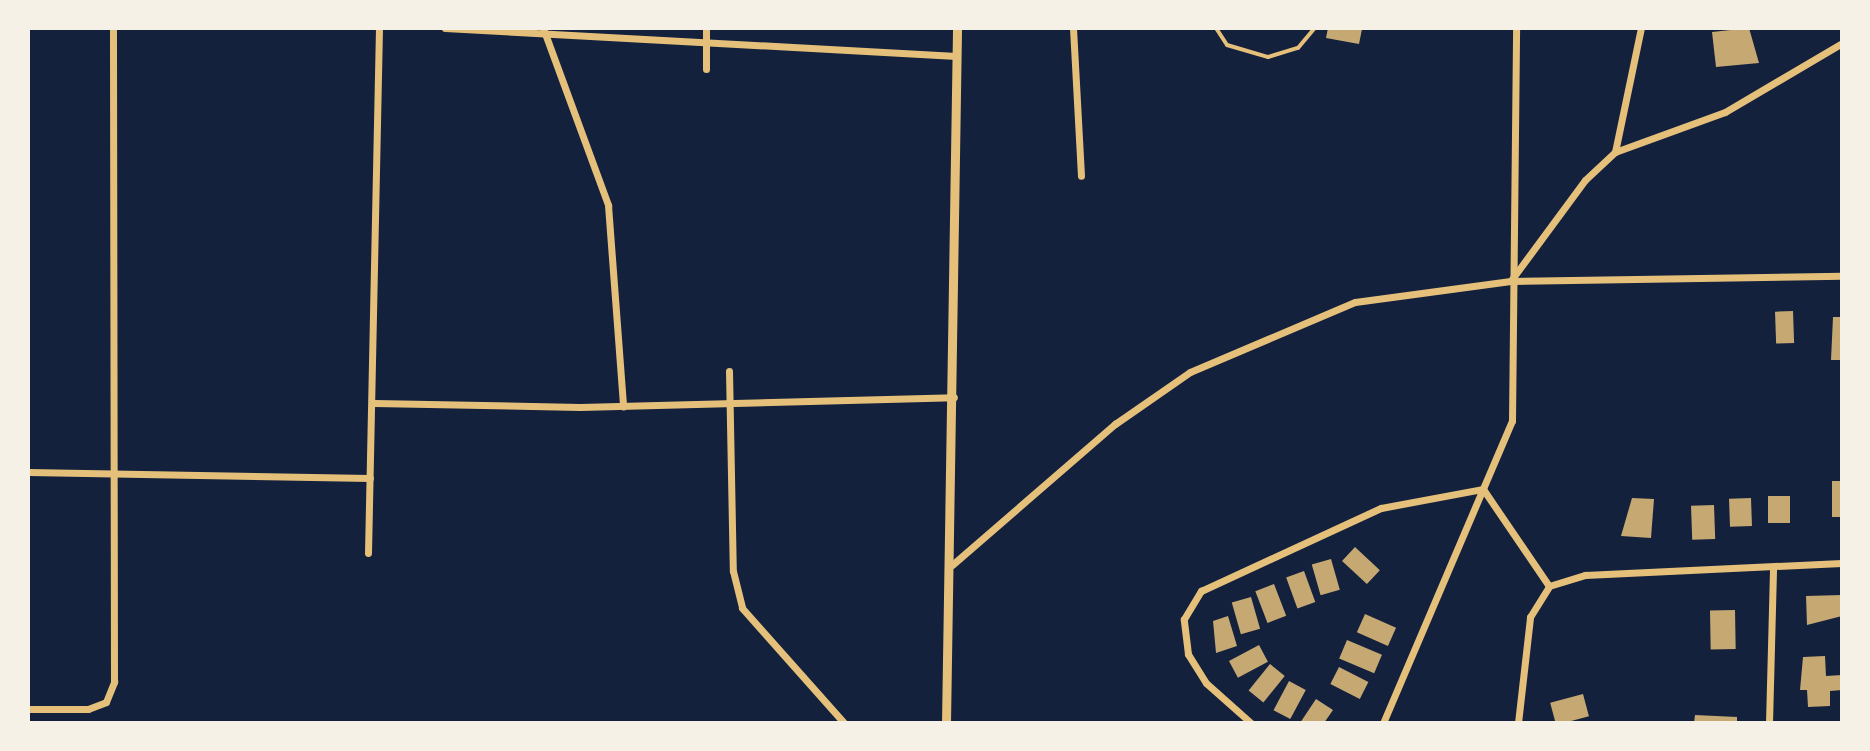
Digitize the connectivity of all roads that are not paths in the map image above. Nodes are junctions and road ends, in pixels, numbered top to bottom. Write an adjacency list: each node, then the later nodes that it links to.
1 (113, 28): 25 (street)
2 (379, 28): 22 (street)
3 (445, 28): 11 (street)
4 (706, 28): 13 (street)
5 (957, 28): 14 (street)
6 (1073, 28): 17 (street)
7 (1216, 28): 8 (lane)
8 (1315, 28)
9 (1516, 28): 19 (street)
10 (1641, 28): 16 (street)
11 (543, 31): 13 (street); 24 (street)
12 (1842, 43): 16 (street)
13 (706, 46): 14 (street); 15 (street)
14 (956, 56): 21 (street)
15 (706, 69)
16 (1615, 152): 19 (street)
17 (1081, 176)
18 (1842, 276): 19 (street)
19 (1511, 281): 28 (street); 31 (street)
20 (729, 371): 23 (street)
21 (954, 397): 23 (street); 31 (street)
22 (374, 403): 24 (street); 27 (street)
23 (728, 405): 24 (street); 35 (street)
24 (623, 406)
25 (111, 469): 26 (street); 27 (street); 34 (street)
26 (28, 472)
27 (370, 478): 29 (street)
28 (1483, 489): 33 (street); 37 (street); 38 (street)
29 (368, 553)
30 (1842, 563): 32 (street)
31 (952, 565): 36 (street)
32 (1773, 569): 33 (street); 40 (street)
33 (1549, 586): 39 (street)
34 (28, 709)
35 (844, 723)
36 (946, 723)
37 (1251, 723)
38 (1383, 723)
39 (1518, 723)
40 (1769, 723)

